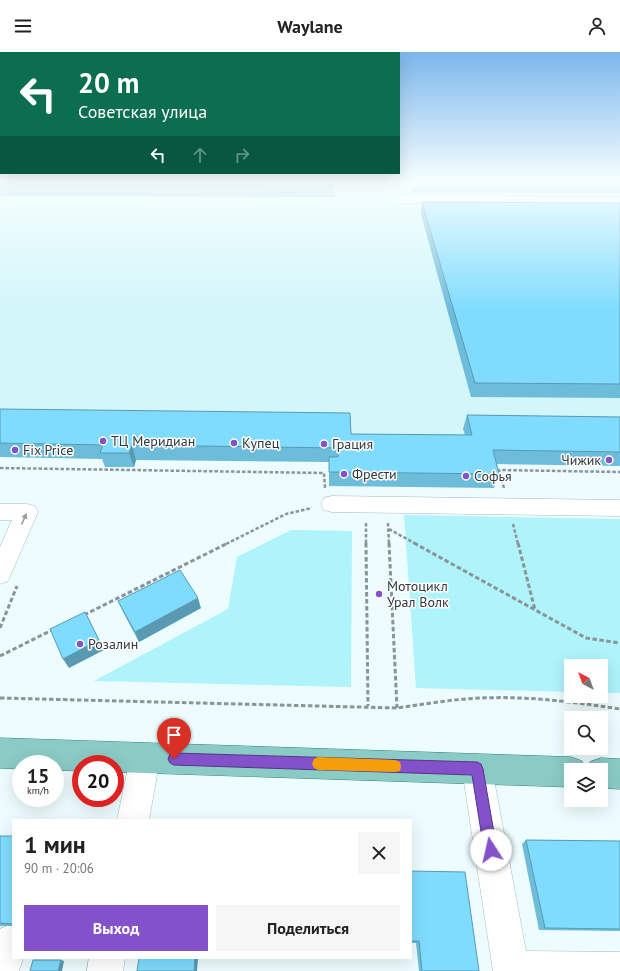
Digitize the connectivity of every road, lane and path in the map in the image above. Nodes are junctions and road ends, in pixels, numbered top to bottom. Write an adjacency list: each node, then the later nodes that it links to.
1 (0, 468): 3 (path)
2 (620, 472): 6 (path)
3 (332, 504): 4 (lane); 12 (path)
4 (365, 504): 5 (lane); 18 (path)
5 (387, 505): 6 (lane); 9 (path)
6 (508, 506): 7 (lane); 11 (path)
7 (620, 508)
8 (0, 512): 10 (lane, one-way to 8)
9 (389, 529): 11 (path); 19 (path)
10 (10, 577): 13 (path)
11 (535, 610): 15 (path)
12 (79, 617)
13 (0, 628)
14 (57, 628): 16 (path)
15 (620, 643)
16 (0, 656)
17 (0, 698): 18 (path)
18 (368, 706): 19 (path)
19 (397, 708): 20 (path)
20 (620, 709)
21 (0, 753): 22 (main road)
22 (144, 758): 23 (main road); 27 (lane)
23 (477, 769): 24 (main road); 30 (lane)
24 (564, 772)
25 (608, 773): 26 (main road)
26 (620, 774)
27 (133, 819)
28 (12, 943): 32 (lane)
29 (107, 959): 33 (lane)
30 (511, 970): 31 (lane)
31 (620, 970)
32 (1, 971)
33 (105, 971)

